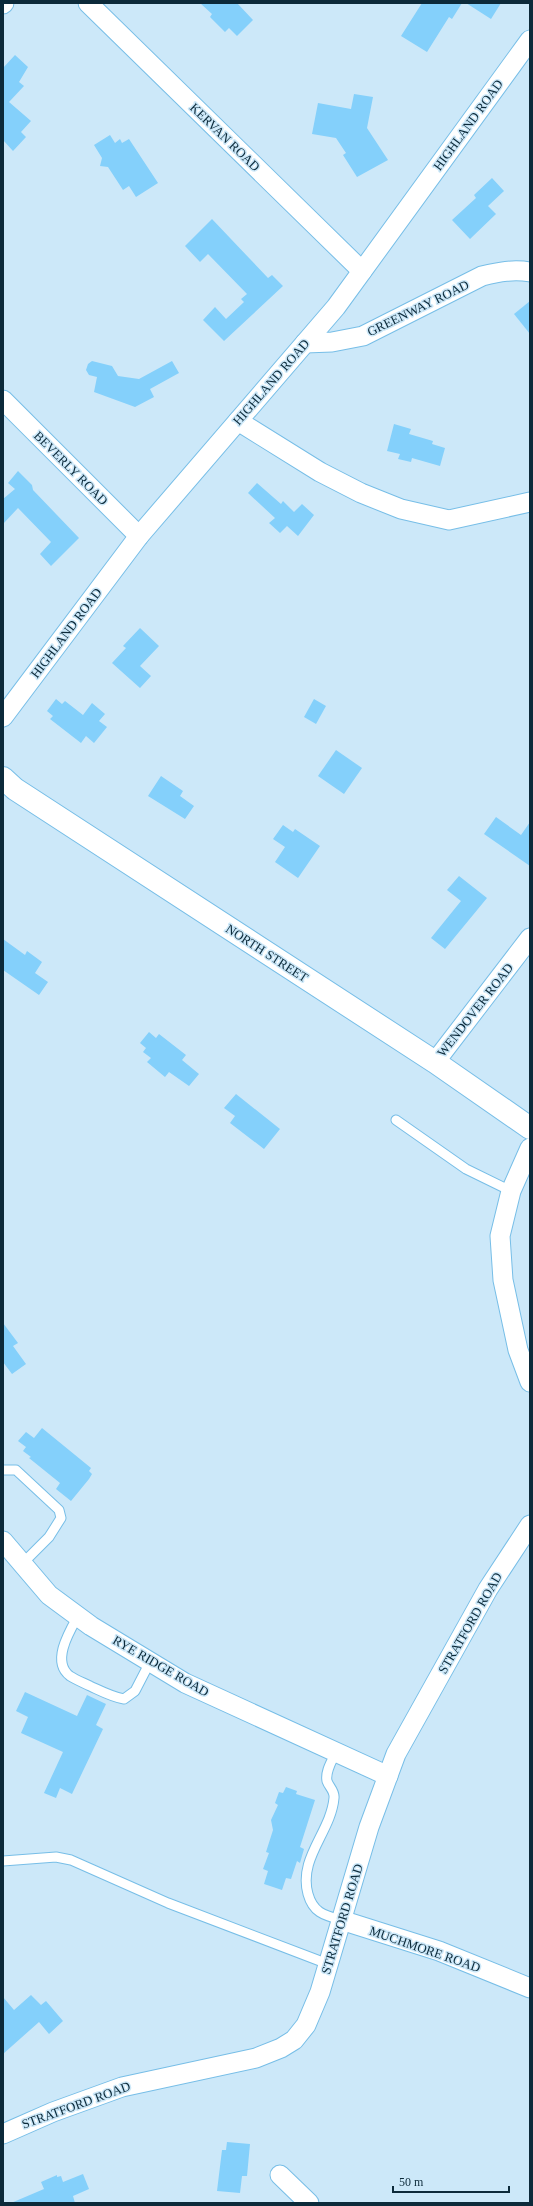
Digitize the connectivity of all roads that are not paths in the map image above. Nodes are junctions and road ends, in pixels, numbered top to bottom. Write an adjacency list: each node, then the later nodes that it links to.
1 (88, 3): 3 (street, KERVAN ROAD)
2 (530, 40): 3 (street, HIGHLAND ROAD)
3 (362, 271): 5 (street, HIGHLAND ROAD)
4 (530, 272): 5 (street, GREENWAY ROAD)
5 (305, 343): 7 (street, HIGHLAND ROAD)
6 (3, 400): 9 (street, BEVERLY ROAD)
7 (238, 421): 8 (street); 9 (street, HIGHLAND ROAD)
8 (530, 502)
9 (138, 536): 10 (street, HIGHLAND ROAD)
10 (3, 717)
11 (3, 778): 13 (main road, NORTH STREET)
12 (530, 938): 13 (street, WENDOVER ROAD)
13 (435, 1062): 15 (main road, NORTH STREET)
14 (396, 1120): 17 (lane)
15 (530, 1128)
16 (530, 1148): 17 (street)
17 (511, 1191): 18 (street)
18 (530, 1382)
19 (3, 1470): 22 (lane)
20 (530, 1525): 26 (street, STRATFORD ROAD)
21 (3, 1541): 22 (street, RYE RIDGE ROAD)
22 (22, 1564): 23 (street, RYE RIDGE ROAD)
23 (78, 1616): 24 (street, RYE RIDGE ROAD); 24 (lane)
24 (150, 1662): 25 (street, RYE RIDGE ROAD)
25 (336, 1752): 26 (street, RYE RIDGE ROAD); 28 (lane)
26 (388, 1776): 28 (street, STRATFORD ROAD)
27 (3, 1861): 29 (lane)
28 (341, 1920): 29 (street, STRATFORD ROAD); 30 (street, MUCHMORE ROAD)
29 (328, 1964): 31 (street, STRATFORD ROAD)
30 (530, 1988)
31 (3, 2134)
32 (280, 2175): 33 (street)
33 (309, 2203)

